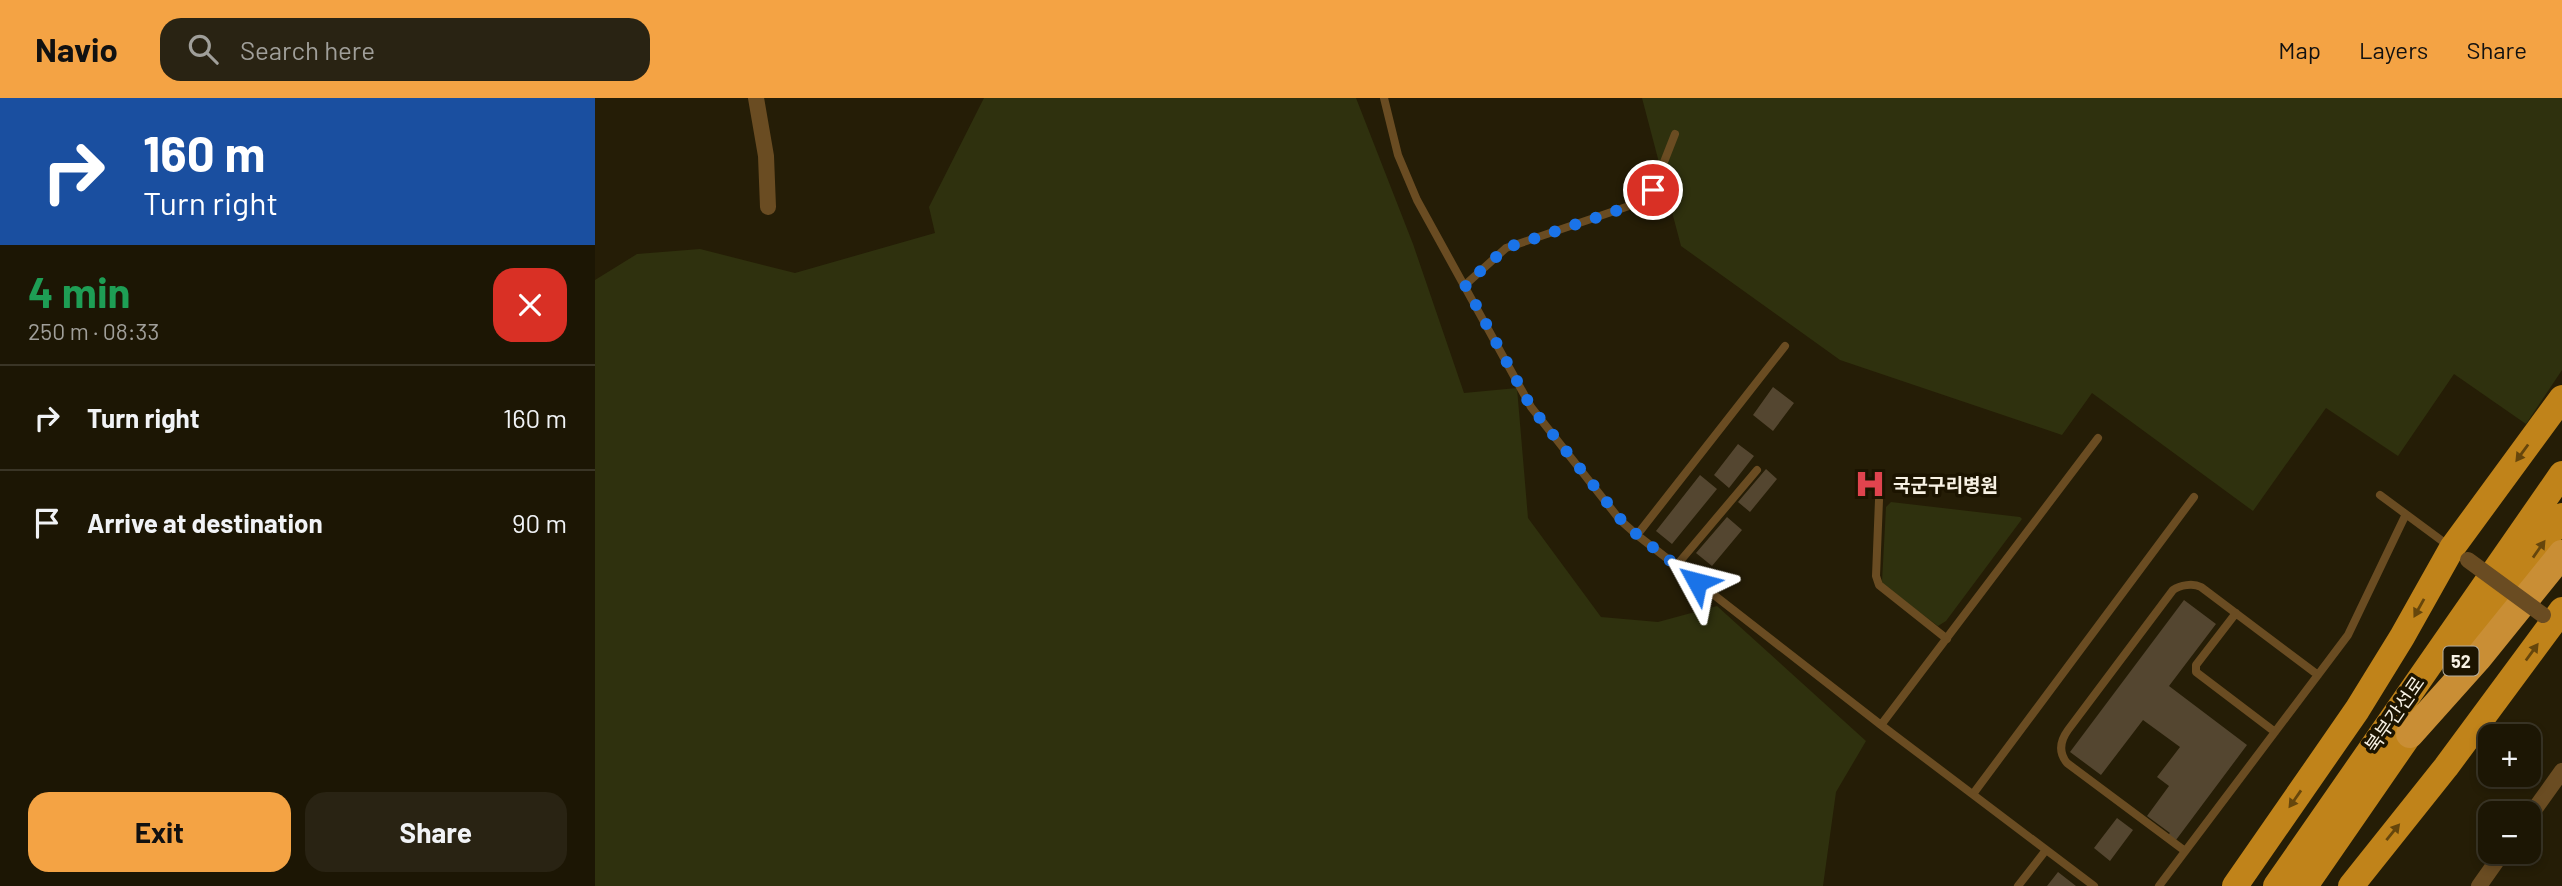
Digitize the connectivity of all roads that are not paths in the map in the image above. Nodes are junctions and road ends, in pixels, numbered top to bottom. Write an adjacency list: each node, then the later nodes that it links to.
1 (756, 98): 4 (street)
2 (1384, 98): 5 (lane)
3 (1675, 134): 5 (lane)
4 (768, 207)
5 (1465, 285): 16 (lane)
6 (1785, 346): 16 (lane)
7 (2562, 398): 17 (highway, one-way to 17)
8 (2098, 438): 22 (lane)
9 (1757, 470): 19 (lane)
10 (2562, 474): 37 (highway, 북부간선로 / 52)
11 (2380, 495): 14 (lane)
12 (2195, 497): 28 (lane)
13 (1879, 500): 22 (lane)
14 (2406, 514): 17 (lane); 23 (lane)
15 (2562, 516): 26 (highway, 북부간선로 / 52, one-way to 15)
16 (1637, 535): 19 (lane)
17 (2460, 554): 21 (street, bridge); 36 (highway, one-way to 36)
18 (2562, 554): 26 (highway)
19 (1676, 566): 24 (lane)
20 (2236, 613): 23 (lane); 25 (lane); 31 (lane)
21 (2555, 619): 39 (highway, one-way to 21)
22 (1947, 639): 24 (lane)
23 (2318, 675): 25 (lane)
24 (1881, 725): 28 (lane)
25 (2275, 732): 31 (lane)
26 (2410, 734): 38 (highway, 북부간선로 / 52)
27 (2562, 771): 29 (street)
28 (1973, 794): 30 (lane)
29 (2540, 801)
30 (2046, 850): 33 (lane); 34 (lane)
31 (2185, 851): 35 (lane)
32 (2495, 864): 40 (street)
33 (2018, 886)
34 (2094, 886)
35 (2159, 886)
36 (2235, 886)
37 (2276, 886)
38 (2305, 886)
39 (2351, 886)
40 (2479, 886)

